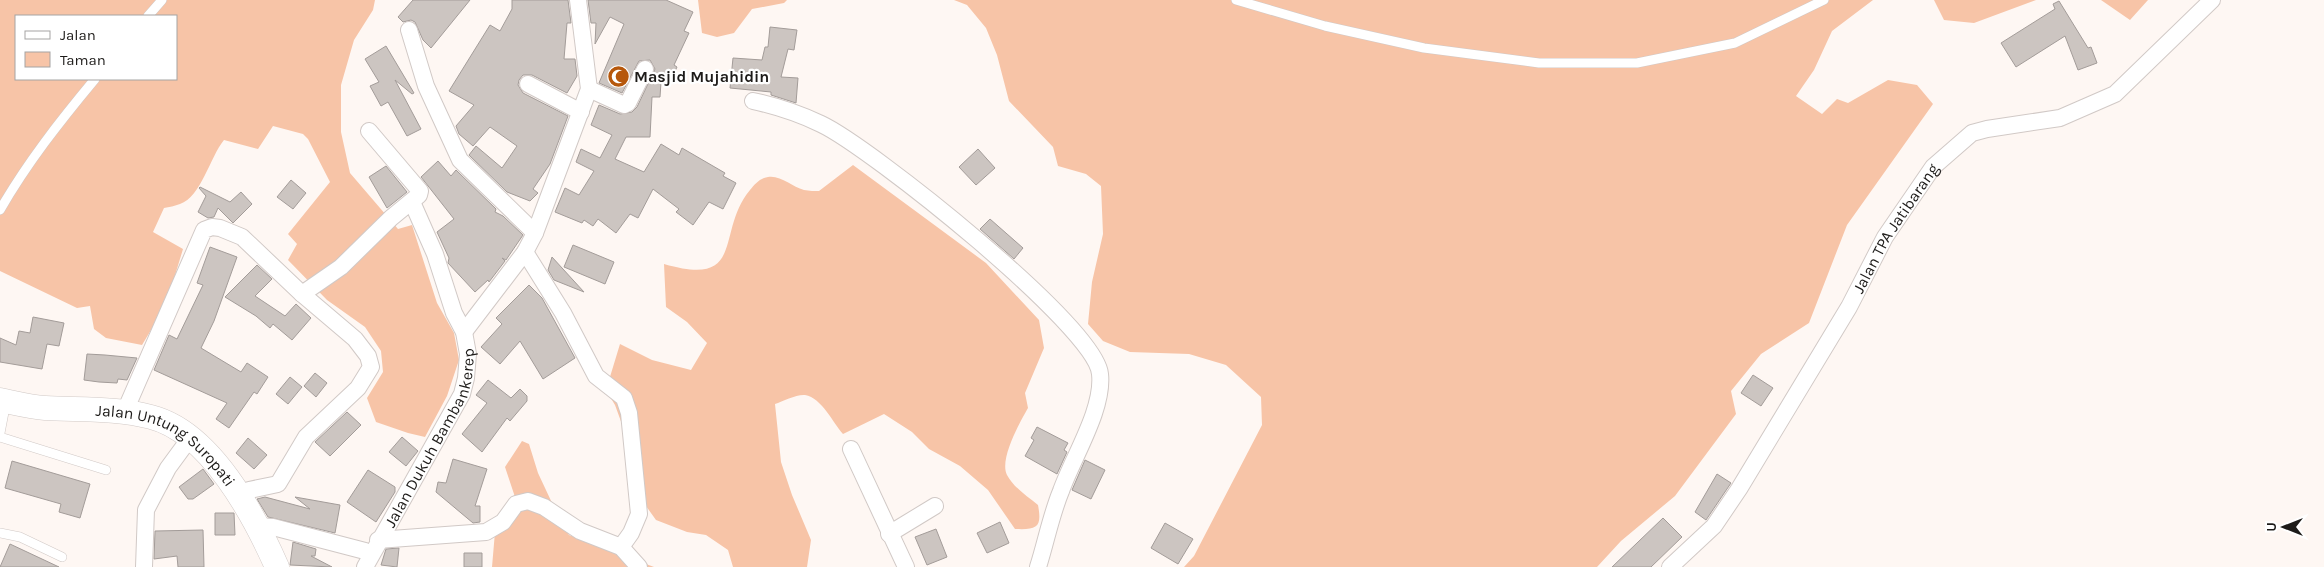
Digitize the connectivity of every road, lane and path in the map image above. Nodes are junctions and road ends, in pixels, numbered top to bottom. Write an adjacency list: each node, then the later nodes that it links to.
1 (162, 0): 6 (lane)
2 (578, 0): 11 (street, Jalan Dukuh Bambankerep)
3 (1236, 0): 4 (lane)
4 (1824, 0)
5 (2212, 0): 42 (street, Jalan TPA Jatibarang)
6 (149, 15)
7 (409, 30): 17 (street)
8 (645, 69): 11 (street)
9 (94, 80): 16 (lane)
10 (528, 84): 13 (street)
11 (589, 89): 13 (street, Jalan Dukuh Bambankerep)
12 (753, 101): 41 (street)
13 (581, 112): 17 (street, Jalan Dukuh Bambankerep)
14 (369, 131): 15 (street)
15 (412, 202): 19 (street); 20 (street, Jalan Dukuh Bambankerep)
16 (0, 210)
17 (536, 233): 18 (street, Jalan Dukuh Bambankerep)
18 (525, 252): 20 (street, Jalan Dukuh Bambankerep); 34 (street)
19 (302, 294): 22 (street); 28 (street)
20 (464, 332): 33 (street, Jalan Dukuh Bambankerep)
21 (3, 401): 22 (main road, Jalan Untung Suropati); 23 (lane)
22 (125, 412): 25 (main road, Jalan Untung Suropati)
23 (0, 433)
24 (0, 437): 27 (lane)
25 (190, 438): 28 (main road, Jalan Untung Suropati); 37 (street)
26 (851, 449): 32 (street)
27 (106, 470)
28 (238, 495): 30 (main road, Jalan Untung Suropati)
29 (935, 506): 32 (street)
30 (257, 526): 36 (street, Jalan Dukuh Bambankerep); 38 (main road, Jalan Untung Suropati)
31 (0, 533): 35 (lane)
32 (889, 534): 40 (street)
33 (378, 540): 34 (street, Jalan Dukuh Bambankerep); 36 (street, Jalan Dukuh Bambankerep)
34 (621, 547): 39 (street, Jalan Dukuh Bambankerep)
35 (62, 557)
36 (368, 561)
37 (144, 567)
38 (277, 567)
39 (639, 567)
40 (906, 567)
41 (1038, 567)
42 (1670, 567)

